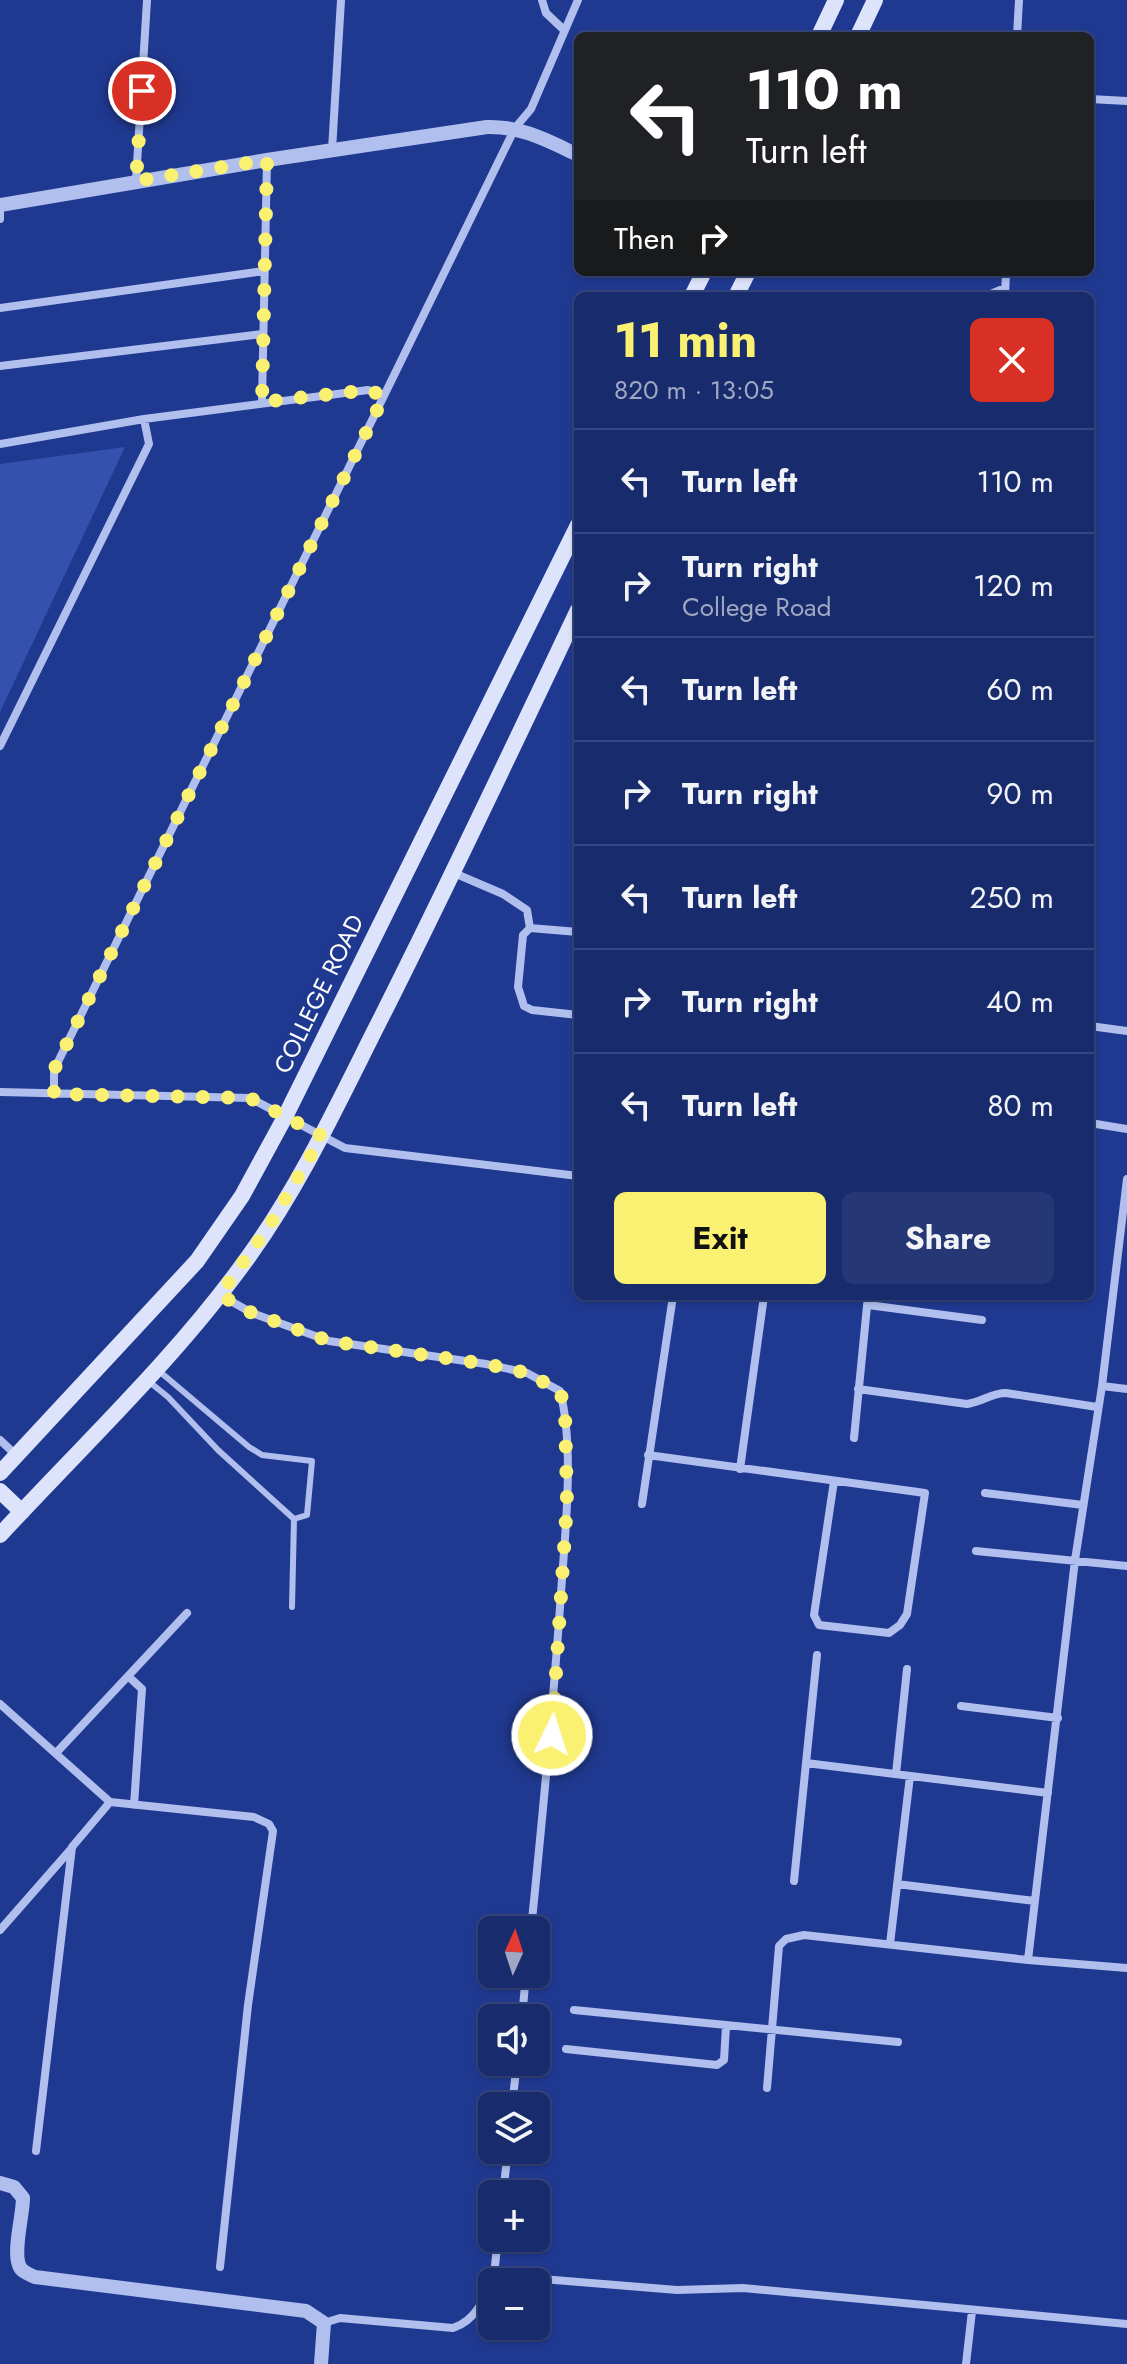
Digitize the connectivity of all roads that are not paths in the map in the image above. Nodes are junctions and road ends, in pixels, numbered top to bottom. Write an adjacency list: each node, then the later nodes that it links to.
1 (147, 0): 18 (street)
2 (341, 0): 15 (street)
3 (542, 0): 8 (street)
4 (578, 0): 8 (street)
5 (836, 0): 9 (main road)
6 (875, 0): 10 (main road)
7 (1019, 0): 11 (street)
8 (564, 30): 14 (street)
9 (821, 32)
10 (860, 32)
11 (1017, 32)
12 (1094, 99): 13 (street)
13 (1127, 101)
14 (515, 128): 15 (street); 16 (street); 25 (street)
15 (332, 150): 17 (street)
16 (574, 153)
17 (267, 160): 18 (street); 21 (street)
18 (136, 181): 19 (street)
19 (0, 205): 20 (street)
20 (0, 219)
21 (264, 271): 22 (street); 23 (street)
22 (0, 308)
23 (262, 334): 24 (street); 26 (street)
24 (0, 366)
25 (384, 396): 26 (street); 39 (street)
26 (262, 402): 27 (street)
27 (144, 419): 28 (street); 31 (street)
28 (0, 444)
29 (574, 533): 40 (main road, COLLEGE ROAD)
30 (574, 618): 32 (main road)
31 (0, 746)
32 (454, 873): 33 (street); 43 (main road)
33 (530, 928): 34 (street); 35 (street)
34 (574, 932)
35 (574, 1015)
36 (1094, 1027): 37 (street)
37 (1127, 1031)
38 (0, 1092): 39 (street)
39 (54, 1094): 40 (street)
40 (285, 1117): 43 (street); 58 (main road, COLLEGE ROAD)
41 (1094, 1124): 42 (street)
42 (1127, 1129)
43 (322, 1136): 44 (street); 46 (main road)
44 (574, 1176)
45 (1127, 1179): 52 (street)
46 (220, 1295): 51 (main road); 92 (street)
47 (672, 1300): 59 (street)
48 (763, 1300): 60 (street)
49 (868, 1300): 50 (street); 53 (street)
50 (982, 1320)
51 (151, 1375): 67 (main road); 68 (lane); 68 (lane)
52 (1102, 1386): 54 (street); 55 (street)
53 (858, 1389): 55 (street); 56 (street)
54 (1127, 1389)
55 (1097, 1407): 66 (street)
56 (854, 1438)
57 (0, 1440): 58 (street)
58 (16, 1455): 61 (main road, COLLEGE ROAD)
59 (648, 1455): 60 (street); 65 (street)
60 (740, 1469): 62 (street)
61 (0, 1473)
62 (834, 1481): 62 (street)
63 (0, 1491): 67 (main road)
64 (985, 1493): 66 (street)
65 (642, 1504)
66 (1083, 1505): 71 (street)
67 (22, 1512): 69 (main road)
68 (294, 1519): 73 (lane)
69 (0, 1535)
70 (976, 1551): 71 (street)
71 (1075, 1560): 72 (street); 80 (street)
72 (1127, 1566)
73 (292, 1607)
74 (187, 1613): 77 (street)
75 (817, 1655): 82 (street)
76 (907, 1669): 83 (street)
77 (129, 1677): 81 (street); 87 (street)
78 (0, 1704): 81 (street)
79 (961, 1706): 80 (street)
80 (1058, 1718): 85 (street)
81 (57, 1752): 86 (street)
82 (806, 1763): 83 (street); 89 (street)
83 (896, 1774): 84 (street)
84 (910, 1776): 85 (street); 90 (street)
85 (1048, 1793): 91 (street)
86 (110, 1802): 87 (street); 88 (street)
87 (134, 1805): 105 (street)
88 (72, 1847): 93 (street); 103 (street)
89 (794, 1881)
90 (897, 1884): 91 (street); 94 (street)
91 (1035, 1901): 95 (street)
92 (533, 1916)
93 (0, 1930)
94 (890, 1944): 95 (street); 99 (street)
95 (1028, 1960): 96 (street)
96 (1127, 1968)
97 (574, 2010): 98 (street)
98 (726, 2026): 99 (street); 101 (street)
99 (772, 2030): 100 (street); 102 (street)
100 (898, 2042)
101 (566, 2049)
102 (767, 2088)
103 (36, 2151)
104 (0, 2183): 109 (street)
105 (220, 2267)
106 (550, 2280): 108 (street)
107 (478, 2310): 109 (street)
108 (972, 2311): 110 (street); 112 (street)
109 (324, 2323): 111 (street)
110 (1127, 2324)
111 (321, 2364)
112 (966, 2364)

